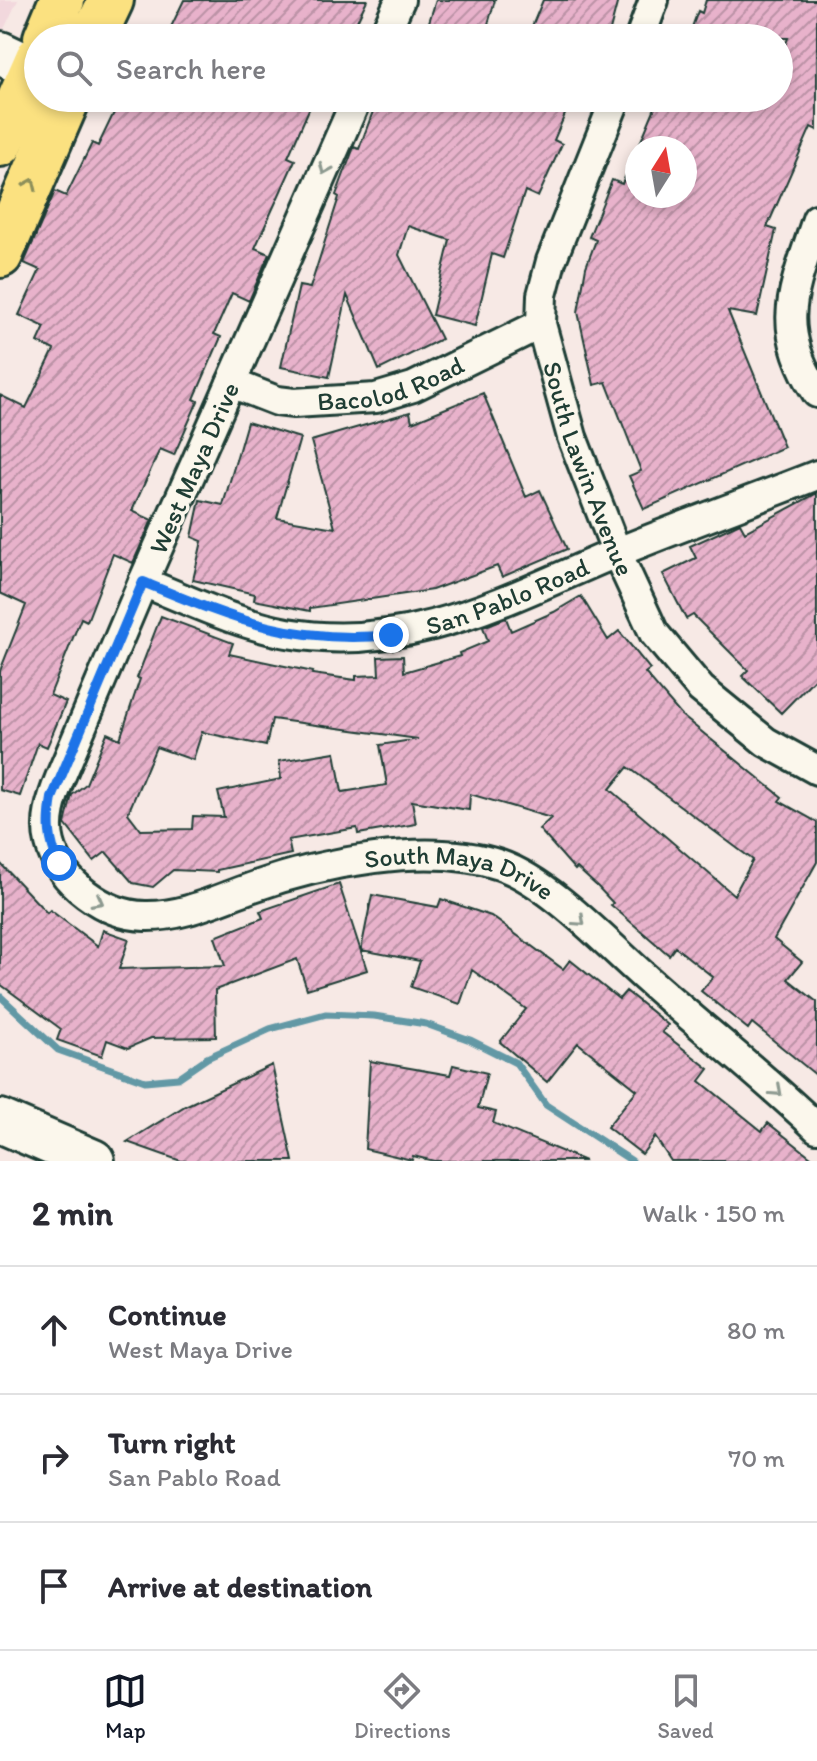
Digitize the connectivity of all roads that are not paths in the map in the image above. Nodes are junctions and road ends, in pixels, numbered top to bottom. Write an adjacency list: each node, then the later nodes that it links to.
1 (62, 0): 5 (main road)
2 (111, 0): 6 (main road)
3 (400, 0): 7 (street)
4 (654, 0): 8 (street)
5 (49, 24)
6 (100, 24)
7 (389, 24)
8 (645, 24)
9 (24, 77): 13 (main road)
10 (62, 112): 15 (main road, one-way to 10)
11 (351, 112): 17 (street, West Maya Drive, one-way to 17)
12 (610, 112): 16 (street, South Lawin Avenue)
13 (0, 144)
14 (817, 219): 18 (street)
15 (0, 255)
16 (541, 324): 17 (street, Bacolod Road); 20 (street, South Lawin Avenue)
17 (231, 383): 21 (street, West Maya Drive)
18 (817, 393)
19 (817, 475): 20 (street, San Pablo Road)
20 (617, 553): 21 (street, San Pablo Road); 22 (street, South Lawin Avenue)
21 (143, 582): 23 (street, West Maya Drive)
22 (817, 770)
23 (50, 843): 25 (street, South Maya Drive, one-way to 25)
24 (0, 1121): 26 (street)
25 (817, 1128)
26 (93, 1161)

